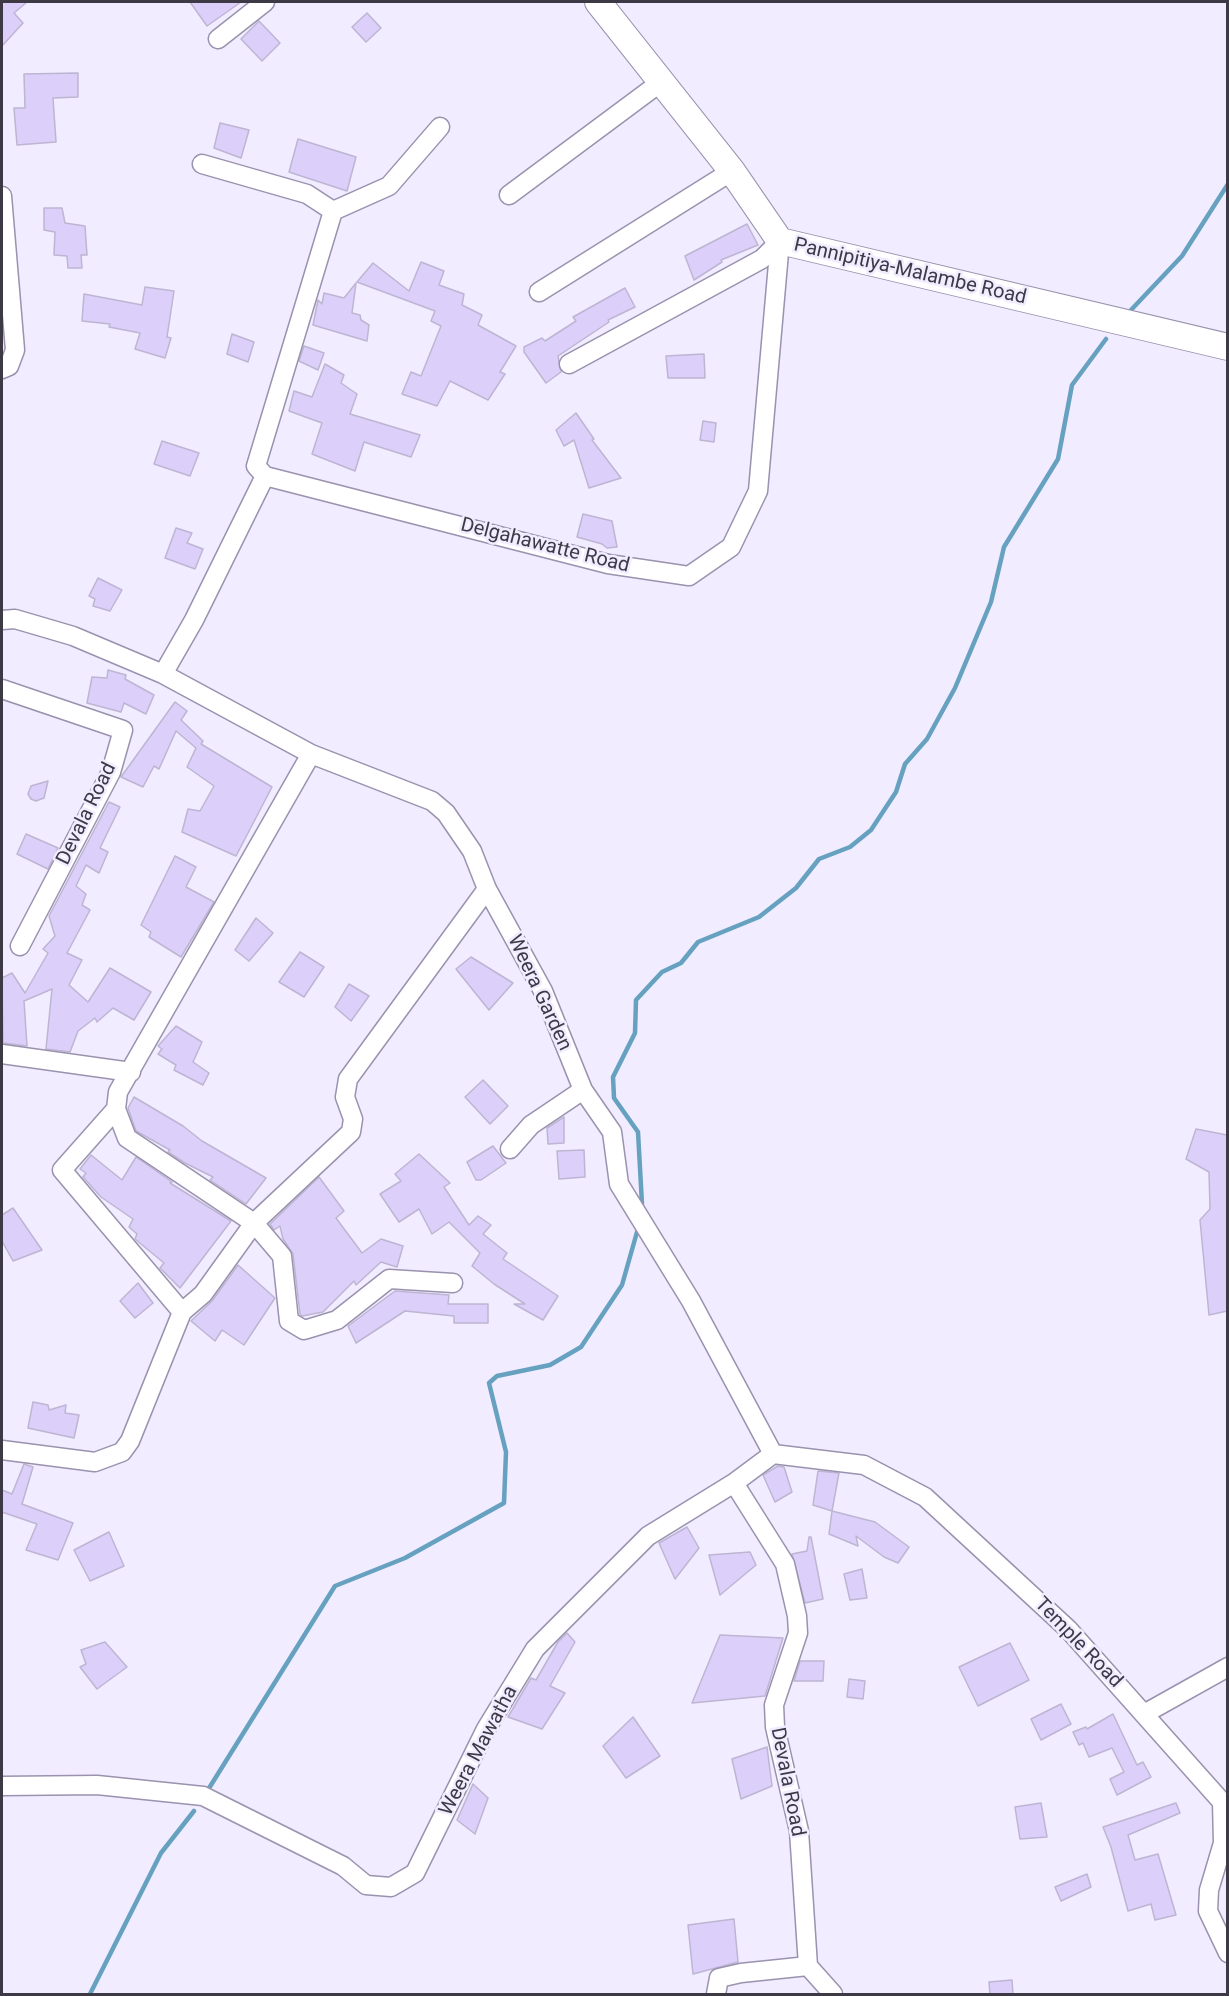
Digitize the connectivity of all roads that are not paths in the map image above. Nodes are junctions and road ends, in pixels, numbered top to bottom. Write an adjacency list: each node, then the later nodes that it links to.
1 (265, 2): 3 (street)
2 (598, 2): 4 (street, Pannipitiya-Malambe Road)
3 (218, 39)
4 (661, 82): 7 (street, Pannipitiya-Malambe Road); 8 (street)
5 (440, 127): 10 (street)
6 (202, 164): 10 (street)
7 (732, 171): 11 (street, Pannipitiya-Malambe Road); 12 (street)
8 (509, 195)
9 (2, 196): 15 (street)
10 (333, 210): 16 (street)
11 (780, 241): 13 (street, Pannipitiya-Malambe Road); 14 (street); 16 (street, Delgahawatte Road)
12 (539, 292)
13 (1227, 347)
14 (569, 364)
15 (2, 369)
16 (265, 476): 18 (street)
17 (2, 620): 18 (street, Weera Garden)
18 (163, 674): 20 (street, Weera Garden)
19 (2, 689): 22 (street, Devala Road)
20 (311, 754): 21 (street, Weera Garden); 24 (street)
21 (487, 889): 25 (street, Weera Garden); 28 (street)
22 (20, 946)
23 (2, 1054): 24 (street)
24 (131, 1072): 26 (street)
25 (583, 1090): 27 (street); 32 (street, Weera Garden)
26 (116, 1109): 28 (street); 30 (street)
27 (510, 1149)
28 (254, 1223): 29 (street); 30 (street)
29 (453, 1283)
30 (182, 1312): 31 (street)
31 (2, 1450)
32 (773, 1454): 33 (street); 35 (street, Temple Road)
33 (734, 1483): 36 (street, Weera Mawatha); 38 (street, Devala Road)
34 (1227, 1666): 35 (street)
35 (1144, 1714): 37 (street, Temple Road)
36 (2, 1786)
37 (1227, 1953)
38 (808, 1966): 39 (street); 40 (street)
39 (716, 1995)
40 (833, 1995)

